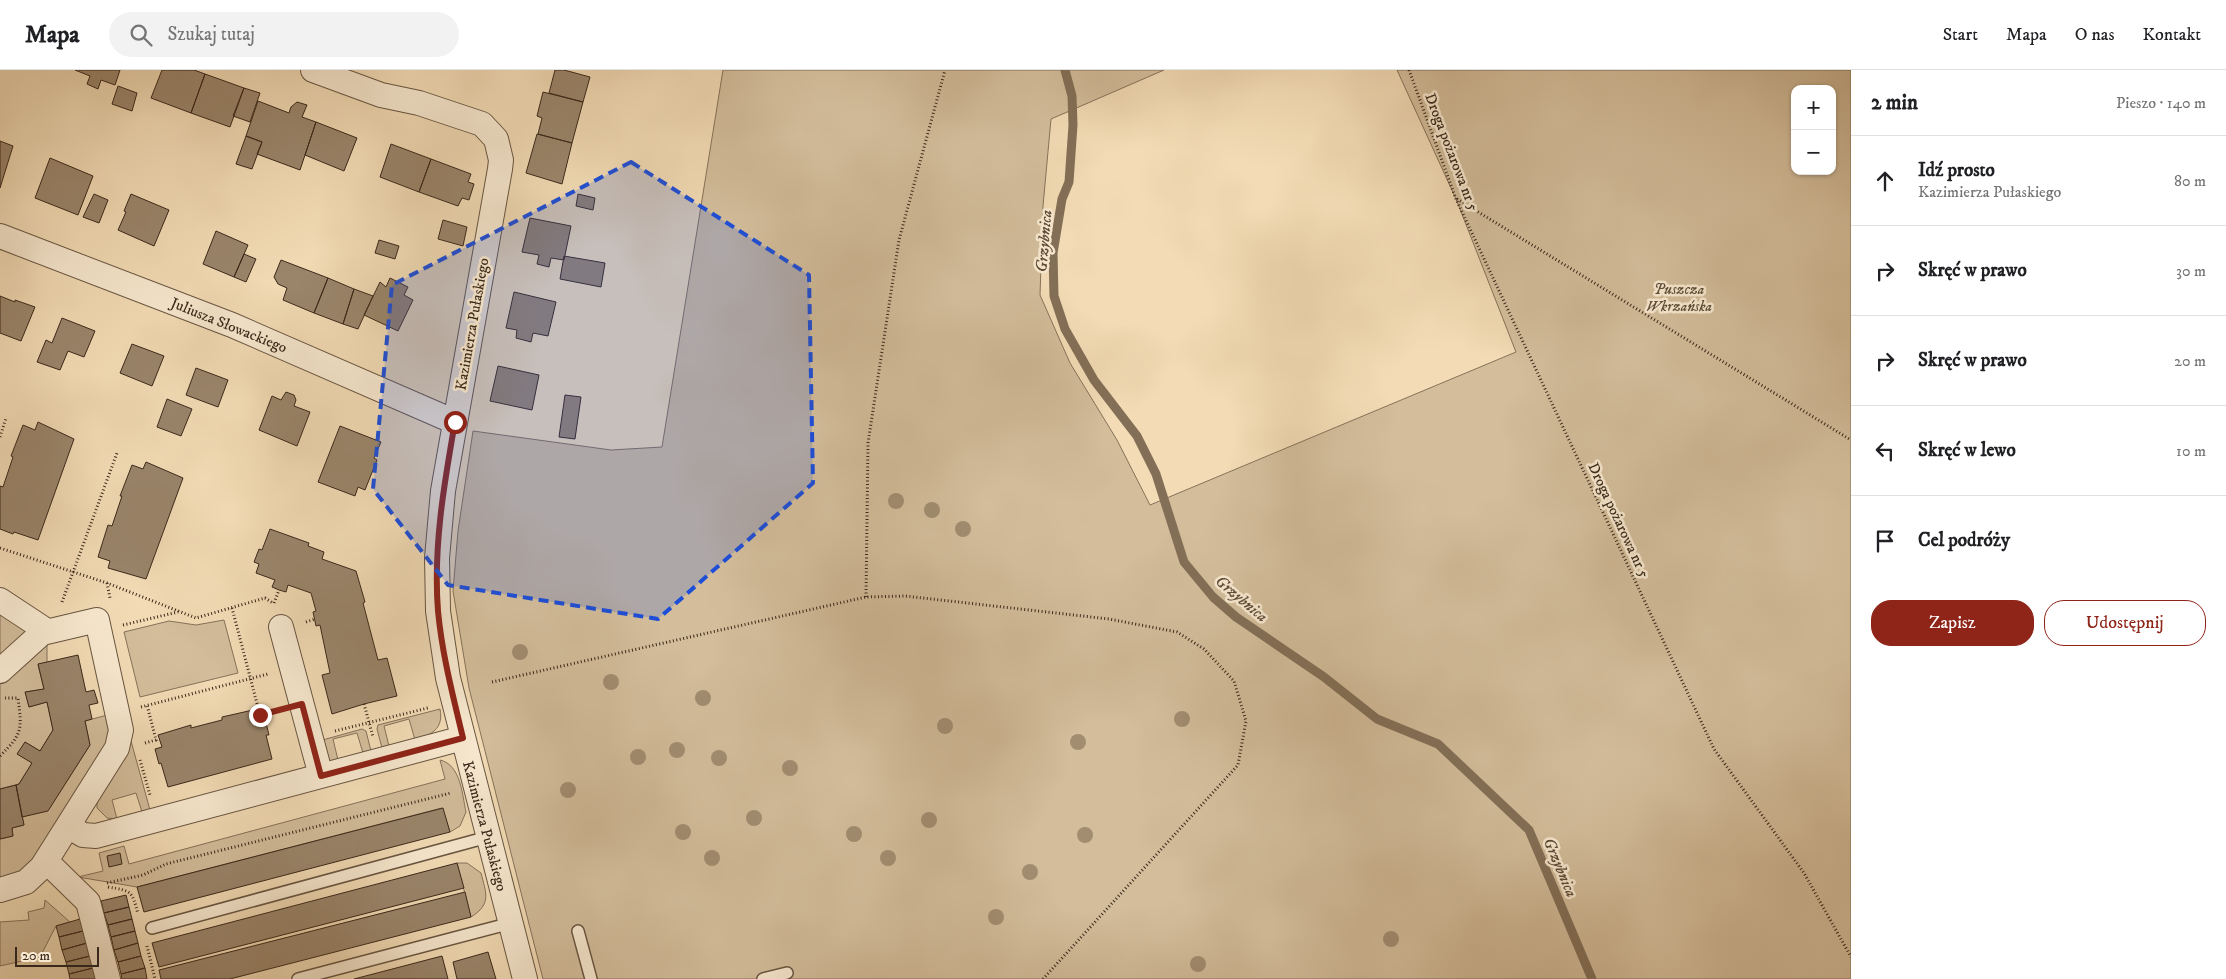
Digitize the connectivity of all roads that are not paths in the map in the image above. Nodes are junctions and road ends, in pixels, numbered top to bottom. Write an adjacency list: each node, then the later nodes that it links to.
1 (313, 70): 3 (street, Kazimierza Pułaskiego)
2 (0, 236): 3 (street, Juliusza Słowackiego)
3 (455, 422): 8 (street, Kazimierza Pułaskiego)
4 (0, 600): 6 (street)
5 (281, 627): 9 (street)
6 (47, 631): 7 (street); 10 (street)
7 (0, 671)
8 (463, 738): 9 (street); 11 (street, Kazimierza Pułaskiego)
9 (321, 776): 10 (street)
10 (68, 826): 12 (street)
11 (488, 837): 14 (street, Kazimierza Pułaskiego); 15 (lane)
12 (46, 861): 13 (street); 18 (street)
13 (0, 890)
14 (511, 923): 19 (lane); 20 (street, Kazimierza Pułaskiego)
15 (152, 928)
16 (578, 931): 21 (lane)
17 (787, 973): 22 (lane)
18 (108, 979)
19 (298, 979)
20 (525, 979)
21 (591, 979)
22 (763, 979)

